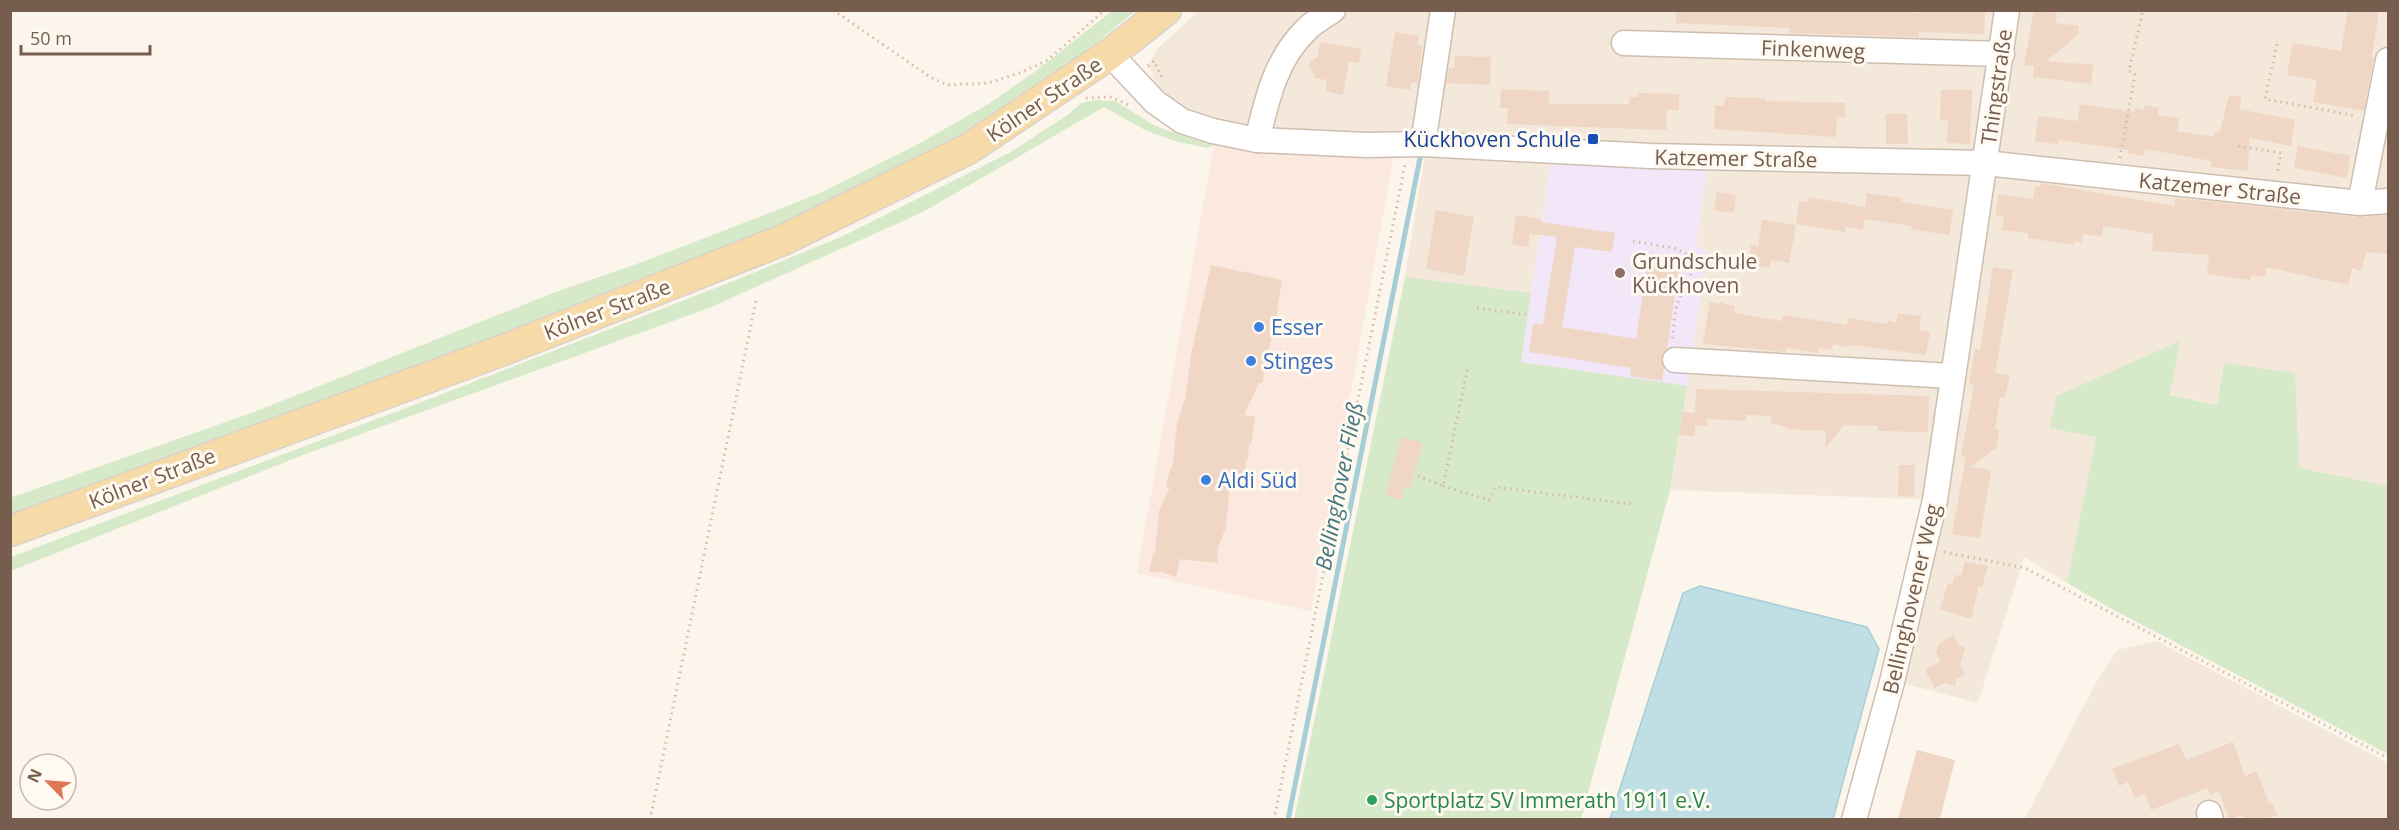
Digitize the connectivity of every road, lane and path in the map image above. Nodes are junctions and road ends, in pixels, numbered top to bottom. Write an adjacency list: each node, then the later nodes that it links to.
1 (833, 10): 2 (path)
2 (1106, 10)
3 (1166, 10): 10 (main road, Kölner Straße)
4 (1333, 10): 14 (street)
5 (1443, 10): 15 (street)
6 (2007, 10): 11 (street, Thingstraße)
7 (2144, 10): 18 (path)
8 (1624, 43): 11 (street, Finkenweg)
9 (2277, 45): 13 (path)
10 (1110, 54): 14 (street, Katzemer Straße); 32 (main road, Kölner Straße)
11 (2002, 54): 17 (street, Thingstraße)
12 (2388, 60): 13 (street)
13 (2377, 120): 21 (street)
14 (1257, 140): 15 (street, Katzemer Straße)
15 (1416, 145): 17 (street, Katzemer Straße); 36 (path)
16 (2238, 146): 19 (path)
17 (1985, 163): 18 (street, Katzemer Straße); 28 (street, Bellinghovener Weg)
18 (2116, 177): 19 (street, Katzemer Straße)
19 (2274, 193): 21 (street, Katzemer Straße)
20 (2388, 201): 21 (street, Katzemer Straße)
21 (2360, 203)
22 (1633, 241): 26 (path)
23 (756, 300): 35 (path)
24 (1477, 308): 25 (path)
25 (1528, 315)
26 (1675, 360): 28 (street)
27 (1468, 366): 30 (path)
28 (1952, 376): 33 (street, Bellinghovener Weg)
29 (1418, 476): 30 (path)
30 (1443, 486): 31 (path)
31 (1631, 504)
32 (10, 531)
33 (1924, 548): 34 (path); 37 (street, Bellinghovener Weg)
34 (2388, 758)
35 (650, 819)
36 (1274, 819)
37 (1854, 819)

